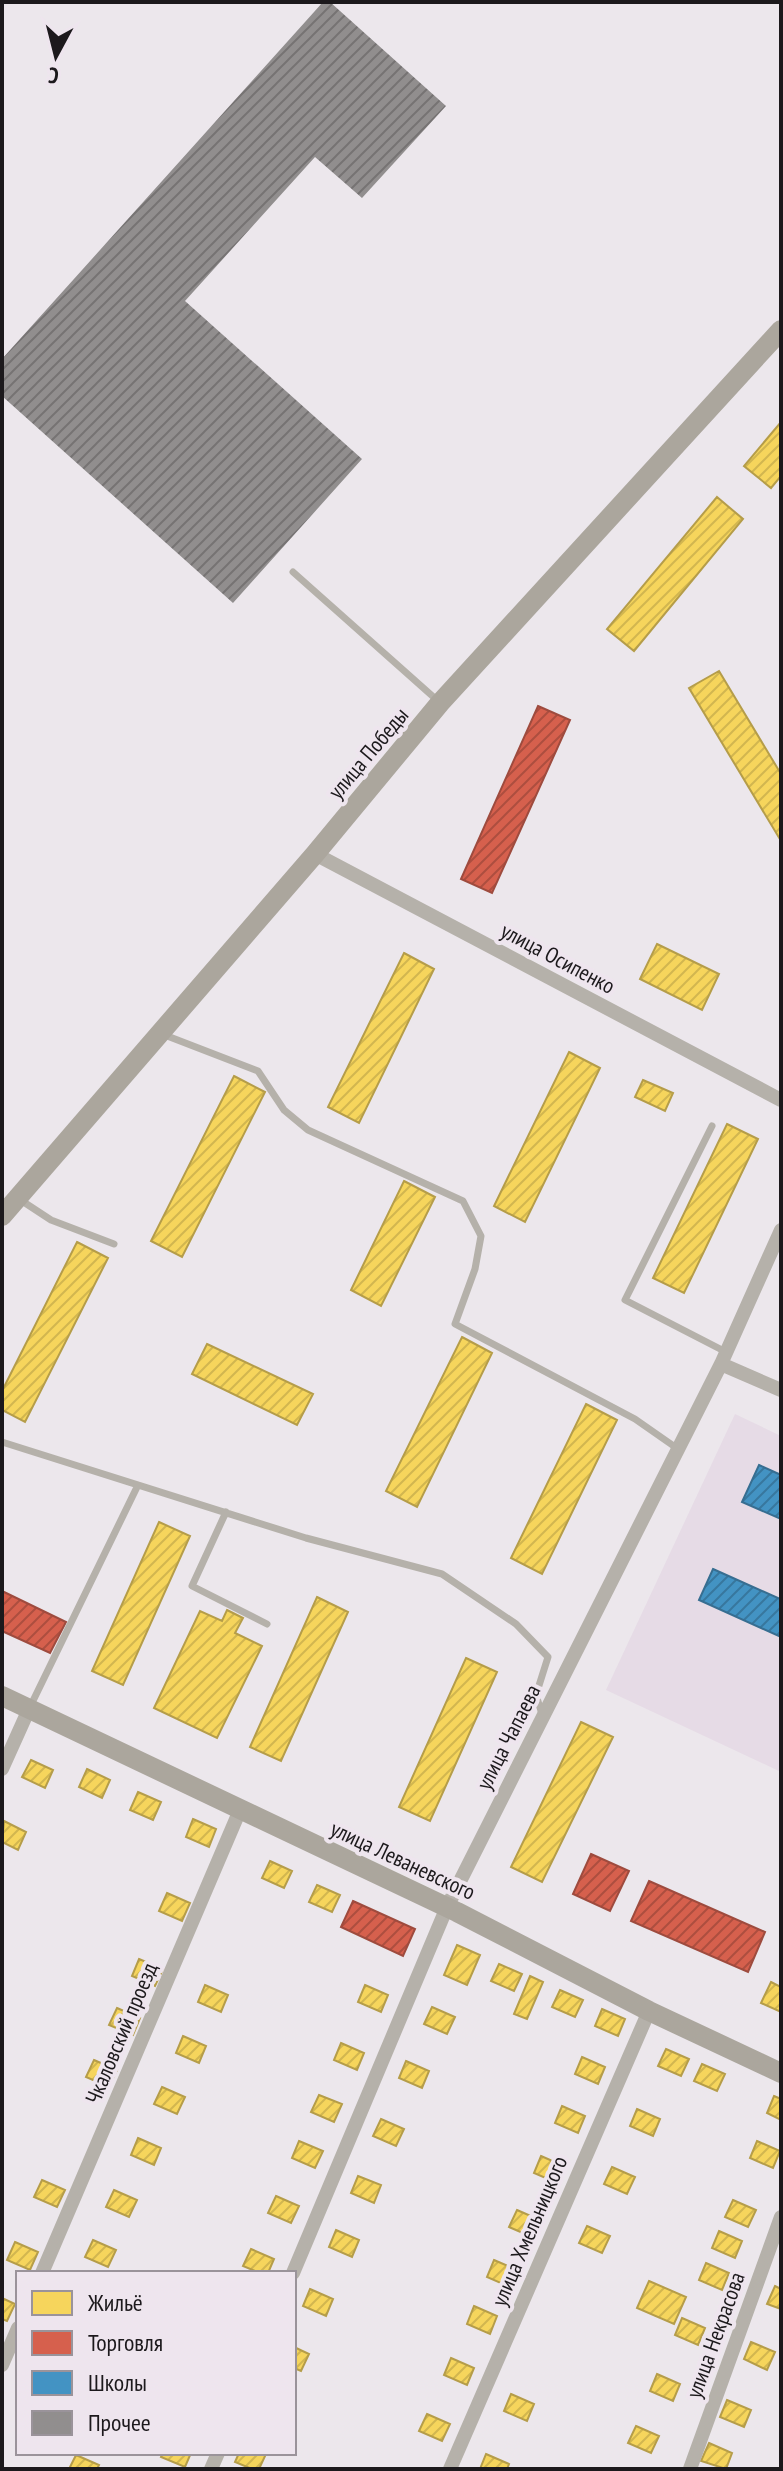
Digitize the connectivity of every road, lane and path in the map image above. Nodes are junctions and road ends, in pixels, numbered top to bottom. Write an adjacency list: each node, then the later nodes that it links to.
1 (781, 330): 3 (street, улица Победы)
2 (293, 572): 3 (lane)
3 (440, 703): 4 (street, улица Победы)
4 (315, 854): 5 (street, улица Победы); 6 (street, улица Осипенко)
5 (160, 1033): 8 (street, улица Победы); 15 (lane)
6 (781, 1100)
7 (712, 1126): 12 (lane)
8 (17, 1198): 9 (street, улица Победы); 11 (lane)
9 (2, 1216)
10 (781, 1230): 12 (street, улица Чапаева)
11 (114, 1244)
12 (723, 1358): 13 (street); 15 (street, улица Чапаева)
13 (781, 1390)
14 (2, 1442): 16 (lane)
15 (678, 1449): 21 (street, улица Чапаева)
16 (138, 1485): 17 (lane); 20 (lane)
17 (226, 1512): 18 (lane); 21 (lane)
18 (267, 1624)
19 (2, 1696): 20 (street, улица Леваневского)
20 (29, 1709): 22 (street); 23 (street, улица Леваневского)
21 (543, 1716): 24 (street, улица Чапаева)
22 (2, 1769)
23 (240, 1810): 24 (street, улица Леваневского); 28 (street, Чкаловский проезд)
24 (447, 1907): 25 (street, улица Леваневского); 29 (street, улица Чапаева)
25 (649, 2011): 26 (street, улица Леваневского); 32 (street, улица Хмельницкого)
26 (781, 2073)
27 (781, 2217): 33 (street, улица Некрасова)
28 (43, 2271)
29 (294, 2271)
30 (16, 2333): 31 (street)
31 (2, 2365)
32 (450, 2469)
33 (690, 2469)

